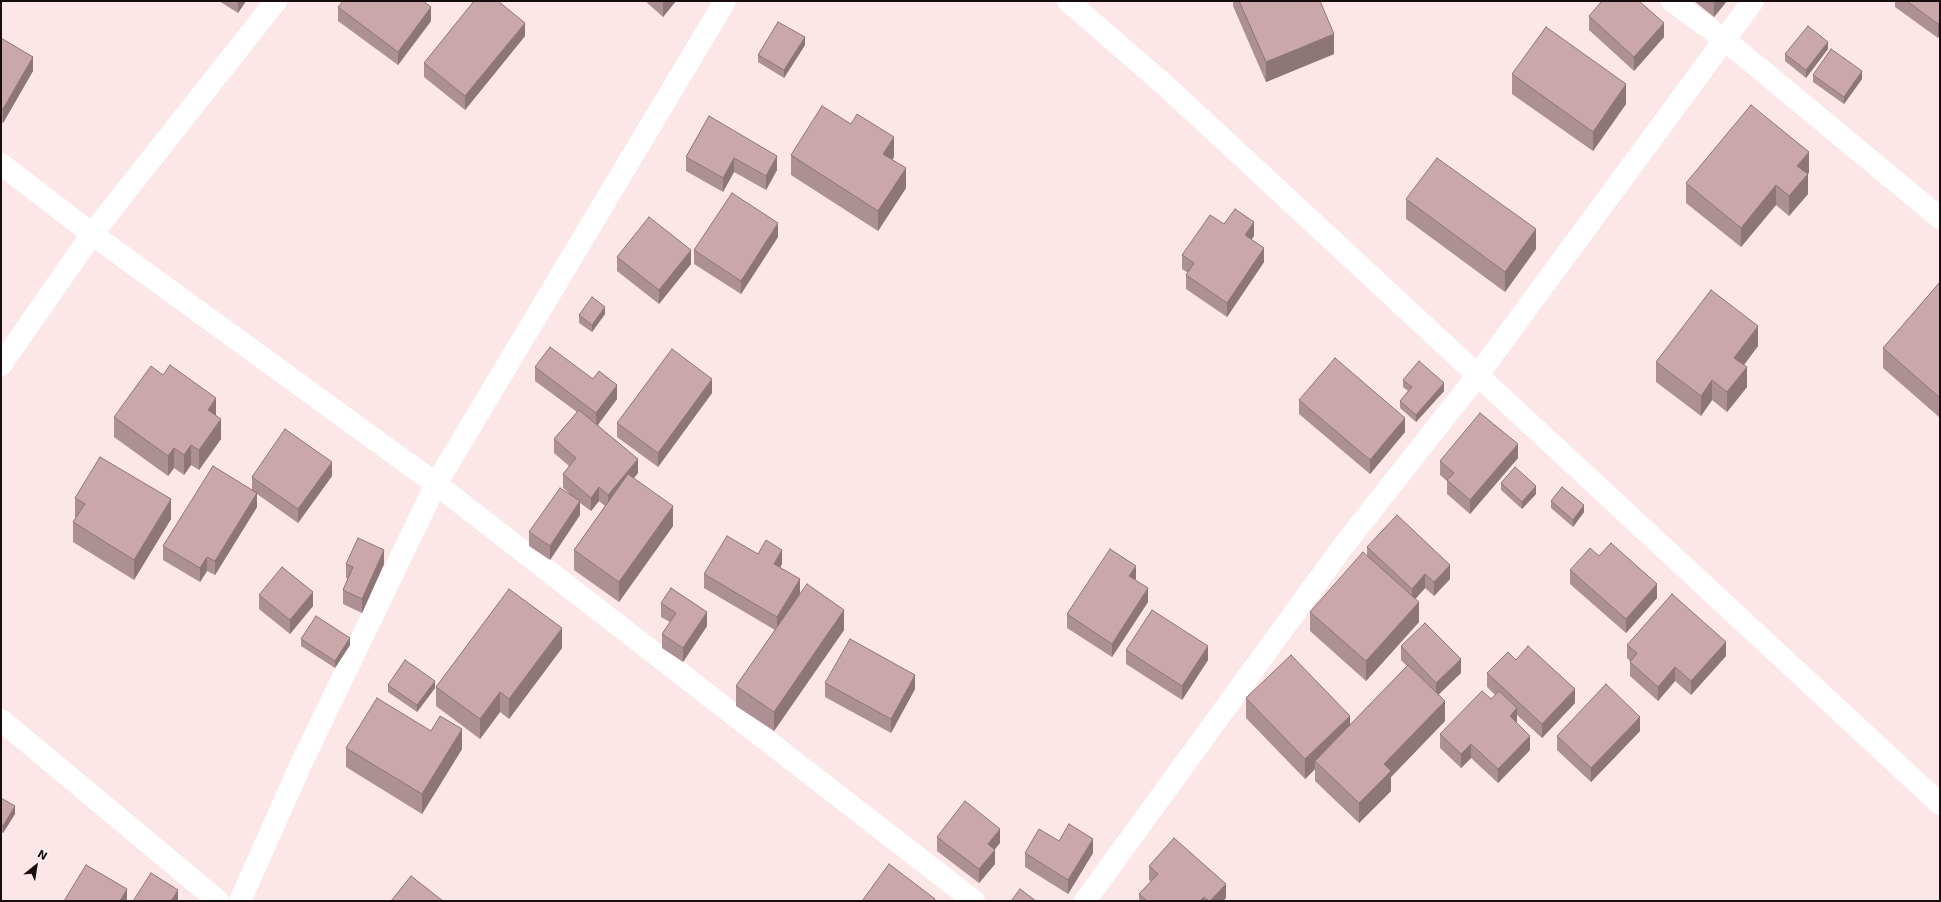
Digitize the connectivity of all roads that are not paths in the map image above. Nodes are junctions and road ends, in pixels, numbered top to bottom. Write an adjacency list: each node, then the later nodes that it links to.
1 (276, 1): 9 (street)
2 (725, 1): 12 (street)
3 (1068, 1): 11 (street)
4 (1672, 1): 6 (street)
5 (1753, 1): 6 (street)
6 (1725, 40): 8 (street); 11 (street)
7 (1, 164): 9 (street)
8 (1940, 218)
9 (92, 234): 10 (street); 12 (street)
10 (1, 365)
11 (1478, 376): 14 (street); 18 (street)
12 (436, 484): 16 (street); 17 (street)
13 (1, 720): 15 (street)
14 (1940, 804)
15 (218, 901)
16 (240, 901)
17 (974, 901)
18 (1085, 901)

